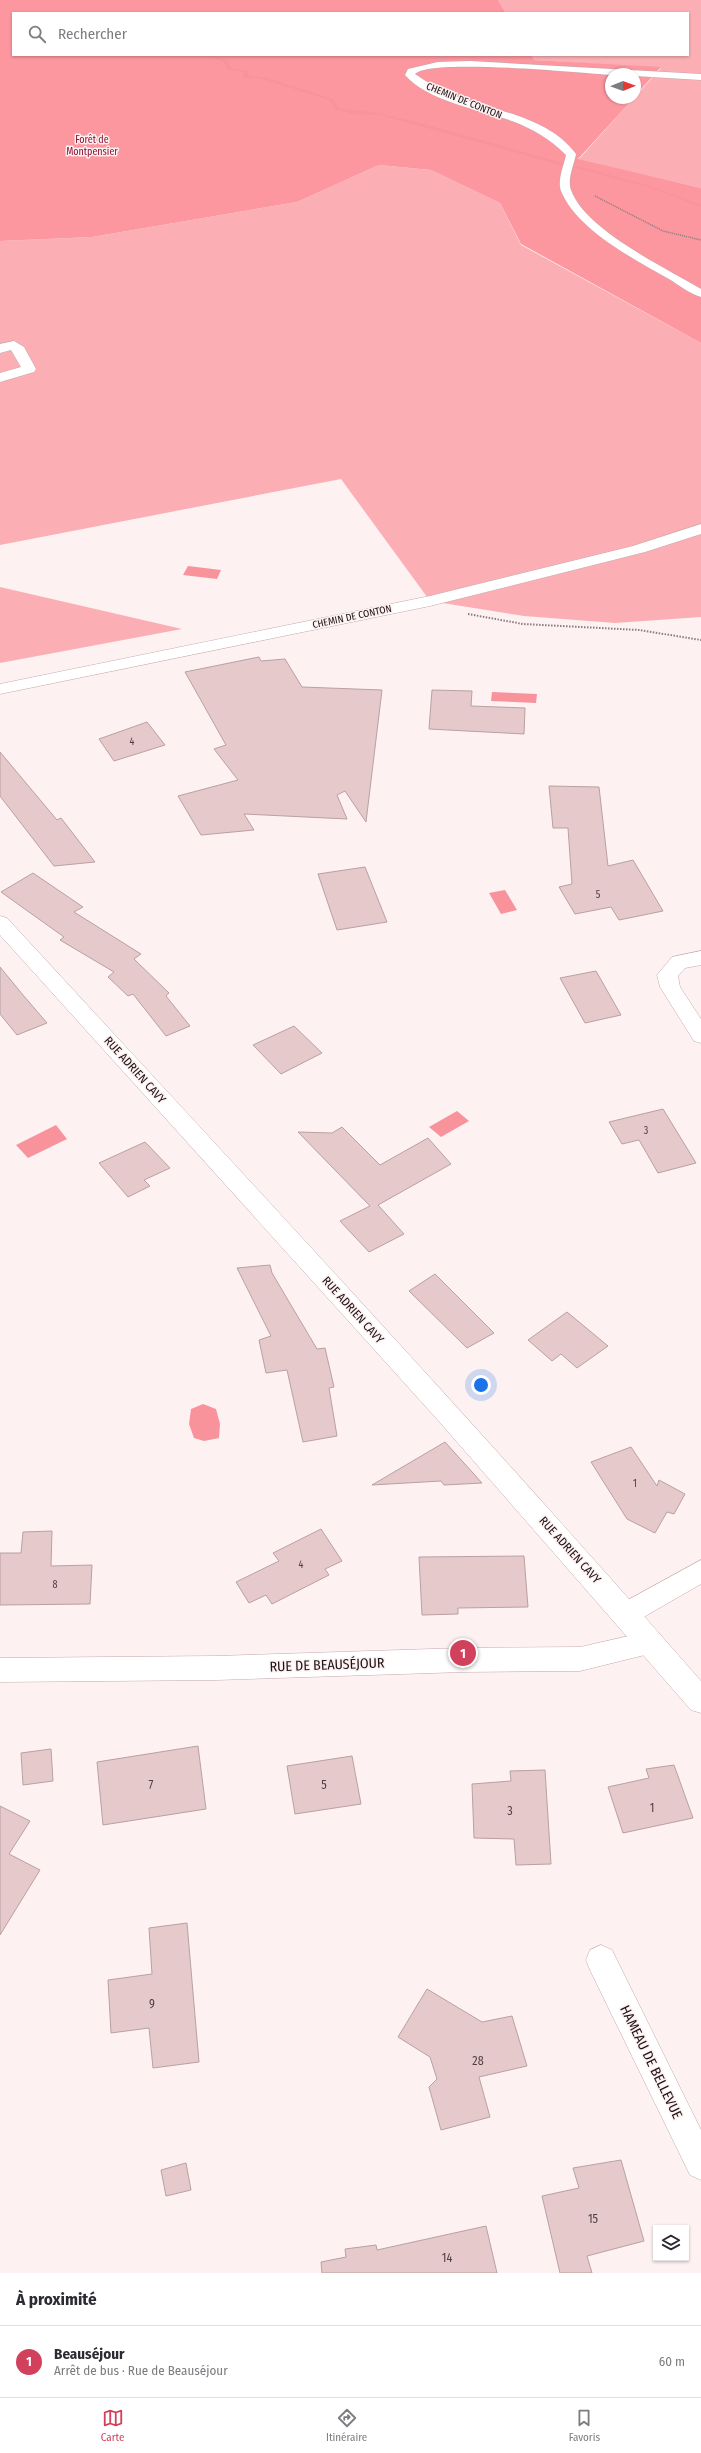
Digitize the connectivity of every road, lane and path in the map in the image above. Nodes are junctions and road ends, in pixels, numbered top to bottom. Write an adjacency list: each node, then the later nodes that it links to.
1 (701, 77): 2 (lane, CHEMIN DE CONTON)
2 (565, 189): 3 (path); 4 (lane)
3 (701, 240)
4 (701, 294)
5 (0, 350): 6 (street)
6 (0, 378)
7 (701, 529): 8 (street, CHEMIN DE CONTON)
8 (430, 601): 9 (path); 10 (street, CHEMIN DE CONTON)
9 (701, 640)
10 (0, 690)
11 (0, 923): 15 (street, RUE ADRIEN CAVY)
12 (701, 958): 13 (street)
13 (701, 1036)
14 (701, 1571): 15 (street)
15 (626, 1614): 16 (street, RUE ADRIEN CAVY)
16 (651, 1642): 17 (street, RUE DE BEAUSÉJOUR); 18 (street, RUE ADRIEN CAVY)
17 (0, 1670)
18 (701, 1701)
19 (600, 1960): 20 (street, HAMEAU DE BELLEVUE)
20 (701, 2164)

